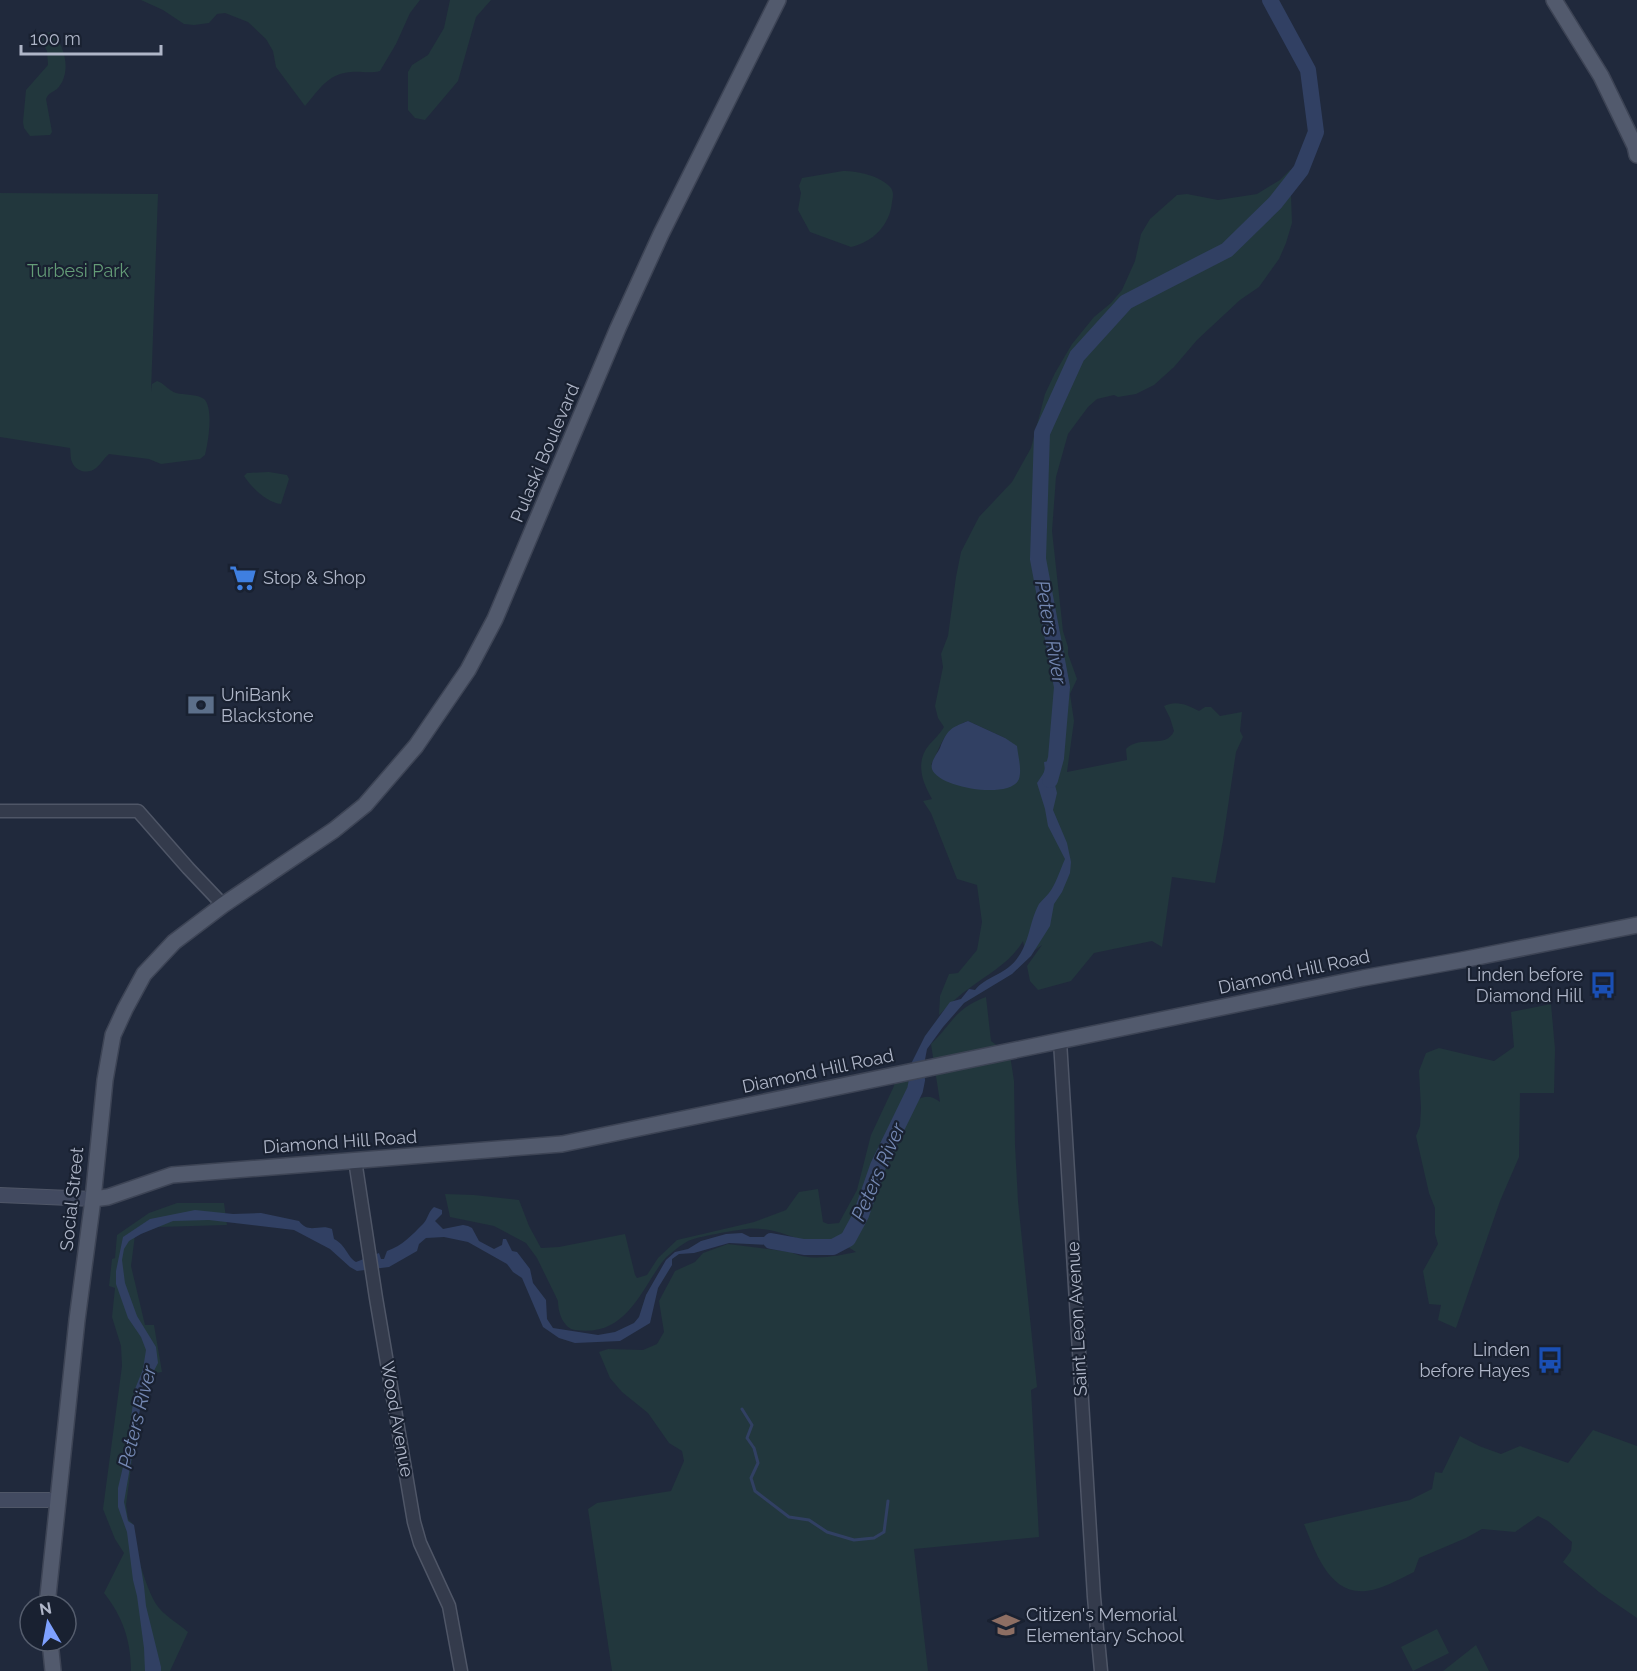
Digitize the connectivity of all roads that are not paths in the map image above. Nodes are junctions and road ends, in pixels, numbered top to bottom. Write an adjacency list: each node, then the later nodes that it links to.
1 (778, 0): 5 (main road, Pulaski Boulevard)
2 (1554, 0): 3 (main road)
3 (1637, 155)
4 (0, 811): 6 (street)
5 (277, 869): 6 (main road, Social Street)
6 (223, 904): 11 (main road, Social Street)
7 (1637, 925): 8 (main road, Diamond Hill Road)
8 (1060, 1041): 9 (main road, Diamond Hill Road); 18 (street, Saint Leon Avenue)
9 (355, 1160): 11 (main road, Diamond Hill Road); 17 (street, Wood Avenue)
10 (0, 1195): 11 (main road, Diamond Hill Road)
11 (93, 1199): 13 (main road, Social Street)
12 (0, 1500): 13 (main road)
13 (58, 1500): 14 (main road, Social Street)
14 (48, 1593)
15 (51, 1653): 16 (main road)
16 (53, 1671)
17 (461, 1671)
18 (1101, 1671)

